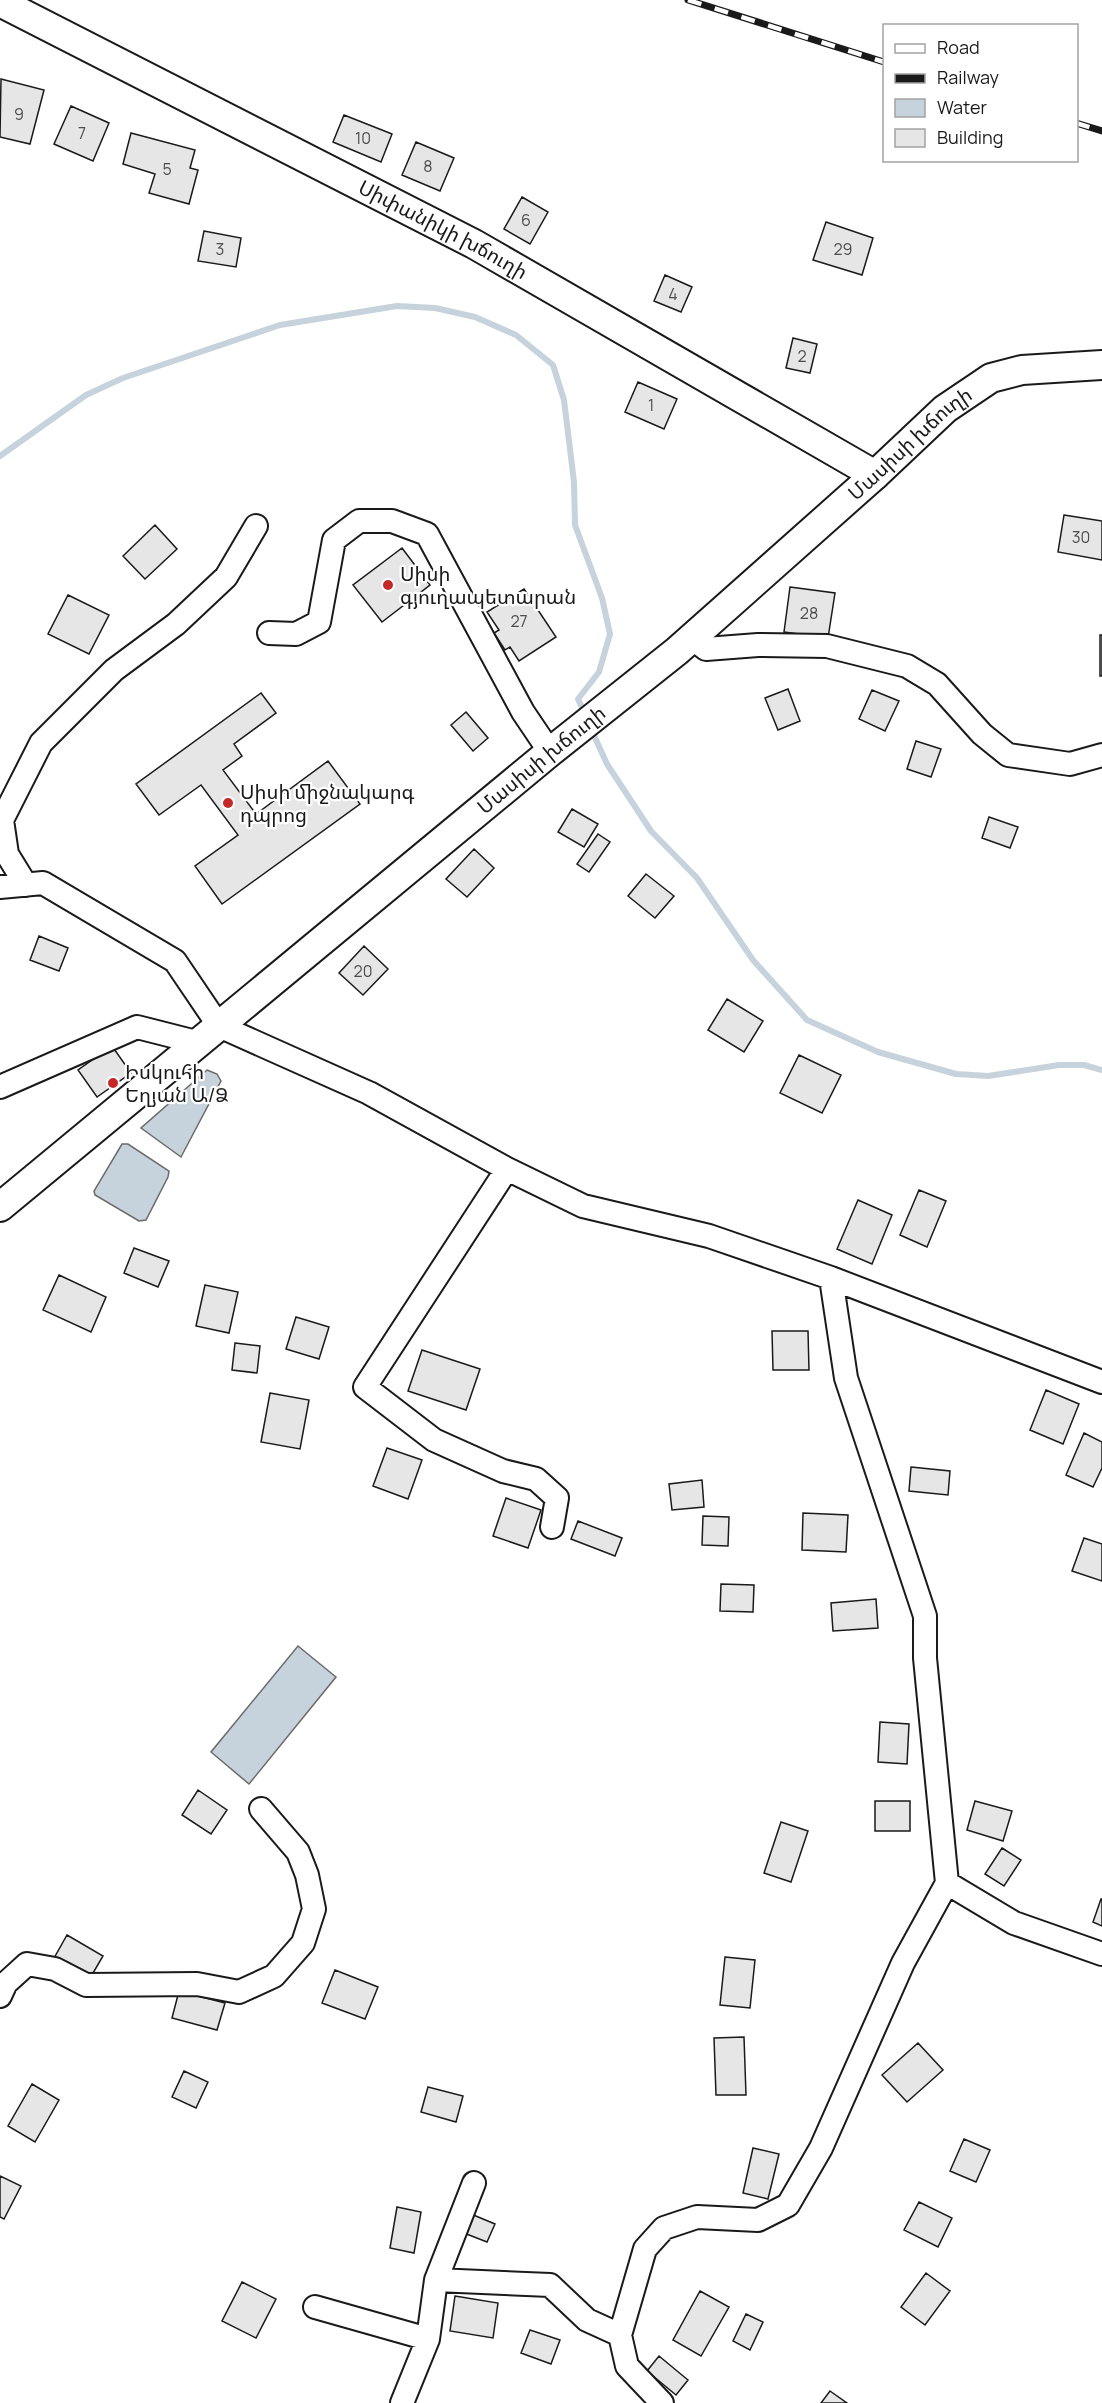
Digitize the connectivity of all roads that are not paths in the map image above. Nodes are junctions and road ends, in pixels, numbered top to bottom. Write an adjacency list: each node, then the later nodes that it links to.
1 (0, 2): 3 (main road, Սիփանիկի խճուղի)
2 (1102, 365): 3 (main road, Մասիսի խճուղի)
3 (875, 475): 6 (main road, Մասիսի խճուղի)
4 (256, 526): 9 (street)
5 (269, 633): 7 (street)
6 (684, 644): 7 (main road, Մասիսի խճուղի); 8 (street)
7 (550, 752): 11 (main road, Մասիսի խճուղի)
8 (1102, 755)
9 (26, 885): 10 (street); 11 (street)
10 (0, 887)
11 (210, 1035): 12 (street); 13 (street); 14 (main road, Մասիսի խճուղի)
12 (0, 1087)
13 (507, 1169): 15 (street); 17 (street)
14 (0, 1207)
15 (831, 1278): 16 (street); 19 (street)
16 (1102, 1382)
17 (552, 1527)
18 (261, 1809): 21 (street)
19 (947, 1883): 20 (street); 25 (street)
20 (1102, 1954)
21 (0, 1996)
22 (474, 2183): 23 (street)
23 (436, 2280): 25 (street); 26 (street)
24 (315, 2307): 26 (street)
25 (620, 2335): 28 (street)
26 (428, 2339): 27 (street)
27 (402, 2403)
28 (662, 2403)

